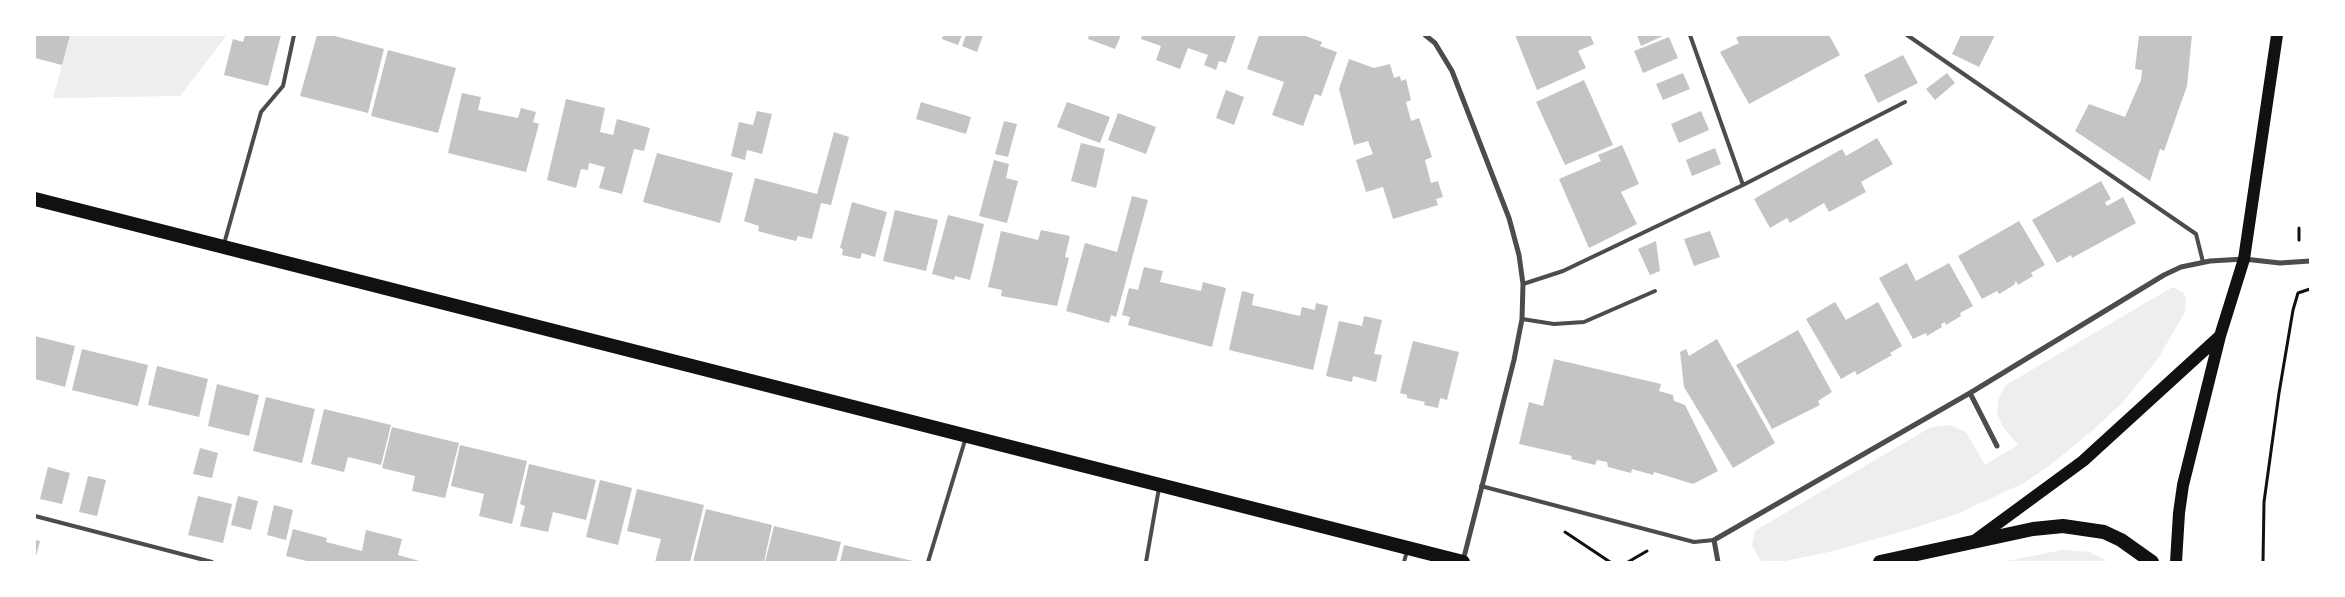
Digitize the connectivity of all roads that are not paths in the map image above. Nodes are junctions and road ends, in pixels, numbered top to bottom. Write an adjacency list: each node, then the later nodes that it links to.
1 (294, 35): 9 (lane)
2 (1425, 35): 13 (street)
3 (1690, 35): 7 (lane)
4 (1907, 35): 11 (lane)
5 (2277, 35): 10 (main road)
6 (1904, 102): 7 (lane)
7 (1743, 184): 13 (lane)
8 (35, 198): 9 (highway)
9 (223, 247): 18 (highway)
10 (2244, 259): 11 (street); 12 (street); 16 (main road)
11 (2203, 262): 17 (street)
12 (2310, 262)
13 (1523, 284): 15 (street)
14 (1655, 291): 15 (lane)
15 (1522, 318): 21 (street)
16 (2220, 336): 24 (main road); 34 (main road)
17 (1970, 393): 19 (street); 23 (street)
18 (967, 435): 20 (highway); 27 (lane)
19 (1997, 446)
20 (1159, 486): 25 (highway); 28 (lane)
21 (1481, 486): 23 (lane); 30 (street)
22 (35, 516): 26 (lane)
23 (1714, 540): 31 (street)
24 (1974, 541): 32 (highway); 33 (highway)
25 (1408, 547): 29 (lane); 30 (highway)
26 (212, 562)
27 (928, 562)
28 (1146, 562)
29 (1404, 562)
30 (1462, 562)
31 (1718, 562)
32 (1880, 562)
33 (2152, 562)
34 (2176, 562)

